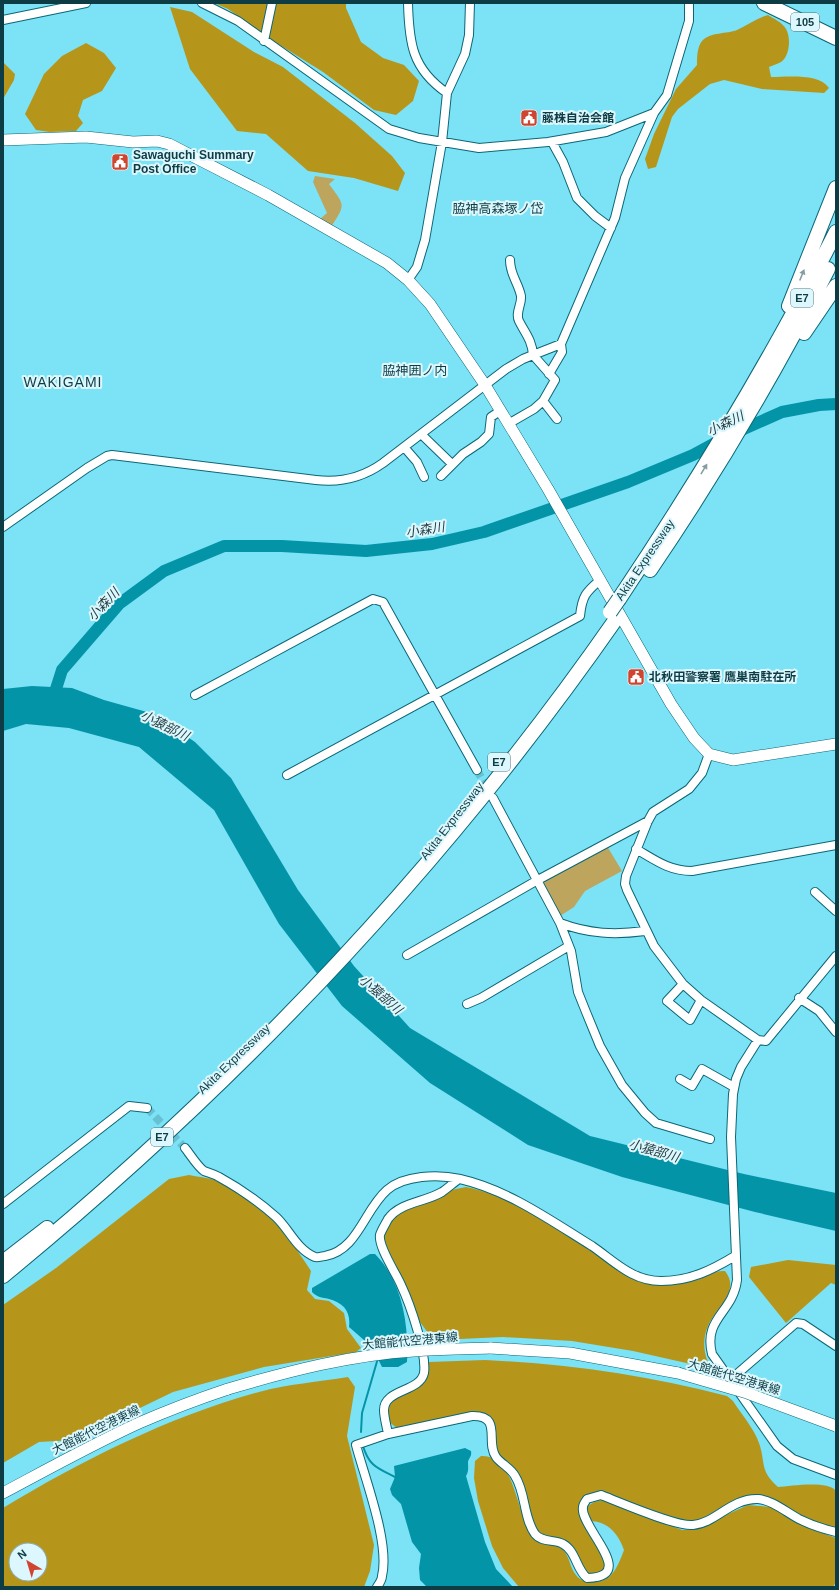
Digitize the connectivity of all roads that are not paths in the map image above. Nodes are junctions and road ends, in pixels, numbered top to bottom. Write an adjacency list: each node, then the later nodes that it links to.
1 (86, 3): 8 (street)
2 (202, 3): 10 (street)
3 (272, 3): 10 (street)
4 (408, 3): 11 (street)
5 (470, 3): 11 (street)
6 (689, 3): 12 (street)
7 (774, 5): 9 (highway, 105)
8 (3, 20)
9 (835, 37)
10 (264, 41): 14 (street)
11 (447, 93): 14 (street)
12 (654, 113): 15 (street); 17 (street)
13 (3, 140): 21 (street)
14 (442, 142): 15 (street); 21 (street)
15 (552, 142): 17 (street)
16 (836, 188): 25 (highway, one-way to 16)
17 (611, 228): 23 (street)
18 (836, 232): 25 (highway, E7)
19 (836, 253): 25 (highway, E7)
20 (510, 260): 24 (street)
21 (408, 280): 27 (street)
22 (836, 286): 25 (highway)
23 (561, 344): 24 (street); 26 (street)
24 (533, 355): 26 (street); 27 (street)
25 (773, 363): 37 (highway, Akita Expressway / E7, one-way to 25); 37 (highway, Akita Expressway / E7)
26 (549, 374): 28 (street)
27 (485, 385): 29 (street); 32 (street)
28 (543, 401): 30 (street); 31 (street)
29 (500, 411): 31 (street); 34 (street)
30 (557, 418)
31 (508, 424): 39 (street)
32 (421, 434): 33 (street); 34 (street)
33 (404, 447): 36 (street); 38 (street)
34 (452, 464): 35 (street)
35 (441, 476)
36 (424, 477)
37 (689, 503): 62 (highway, Akita Expressway / E7, bridge)
38 (3, 527)
39 (600, 580): 40 (street); 43 (street)
40 (435, 694): 41 (street); 44 (street); 45 (street)
41 (195, 695)
42 (836, 744): 43 (street)
43 (709, 754): 47 (street)
44 (477, 770)
45 (287, 775)
46 (493, 798): 50 (street)
47 (648, 821): 49 (street); 50 (street)
48 (836, 845): 49 (street)
49 (636, 849): 54 (street)
50 (536, 881): 53 (street); 56 (street)
51 (815, 892): 52 (street)
52 (836, 911)
53 (560, 923): 54 (street); 55 (street)
54 (645, 931): 58 (street)
55 (569, 946): 61 (street); 68 (street)
56 (407, 955)
57 (836, 956): 59 (street)
58 (683, 984): 60 (street); 60 (street)
59 (799, 998): 63 (street); 64 (street)
60 (701, 1000): 64 (street)
61 (467, 1004)
62 (283, 1016): 72 (highway, Akita Expressway / E7); 74 (highway, Akita Expressway / E7)
63 (836, 1032)
64 (758, 1040): 66 (street)
65 (680, 1079): 66 (street)
66 (734, 1087): 73 (street)
67 (147, 1108): 71 (street)
68 (710, 1139)
69 (185, 1148): 70 (street)
70 (459, 1179): 73 (street); 80 (street)
71 (3, 1204)
72 (34, 1251): 75 (highway, Akita Expressway / E7); 76 (highway)
73 (735, 1256): 78 (street)
74 (3, 1263)
75 (3, 1276)
76 (3, 1280)
77 (836, 1346): 78 (street)
78 (730, 1380): 81 (street)
79 (836, 1426): 82 (street, 大館能代空港東線, bridge)
80 (388, 1434): 83 (street); 84 (street)
81 (836, 1475)
82 (3, 1493)
83 (836, 1532)
84 (377, 1587)

